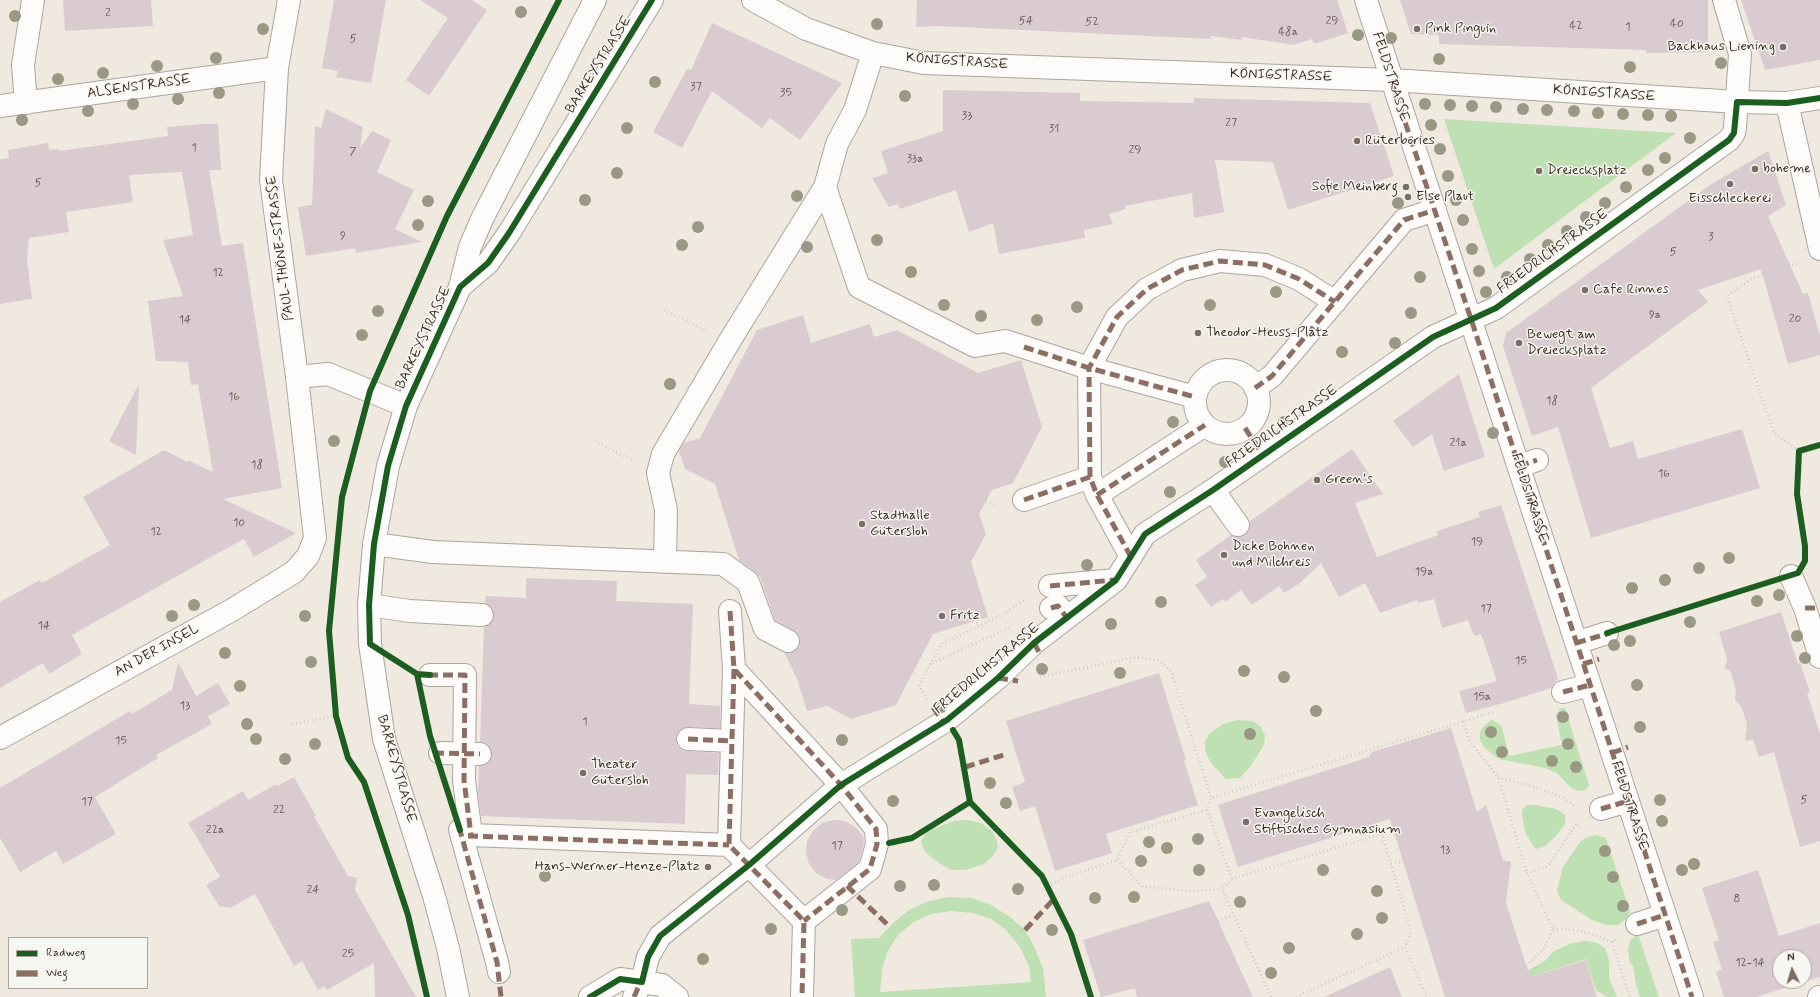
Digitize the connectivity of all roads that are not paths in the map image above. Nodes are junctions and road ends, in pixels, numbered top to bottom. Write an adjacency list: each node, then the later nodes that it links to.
1 (33, 0): 13 (street)
2 (289, 0): 9 (street, PAUL-THÖNE-STRASSE)
3 (596, 0): 19 (street, BARKEYSTRASSE)
4 (652, 0): 19 (street, BARKEYSTRASSE)
5 (753, 0): 8 (street, KÖNIGSTRASSE)
6 (1366, 0): 10 (street, FELDSTRASSE)
7 (1724, 0): 12 (street, FRIEDRICHSTRASSE)
8 (873, 53): 10 (street, KÖNIGSTRASSE); 16 (street)
9 (277, 68): 13 (street, ALSENSTRASSE); 23 (street, PAUL-THÖNE-STRASSE)
10 (1391, 80): 12 (street, KÖNIGSTRASSE); 17 (street, FELDSTRASSE)
11 (1820, 98): 14 (street, KÖNIGSTRASSE)
12 (1737, 102): 14 (street, KÖNIGSTRASSE); 21 (street, FRIEDRICHSTRASSE)
13 (26, 103): 15 (street, ALSENSTRASSE)
14 (1787, 103): 18 (street)
15 (0, 106)
16 (825, 187): 22 (street); 37 (street)
17 (1435, 210): 20 (street); 21 (street, FELDSTRASSE)
18 (1820, 250)
19 (460, 287): 26 (street, BARKEYSTRASSE)
20 (1335, 302): 22 (street); 24 (street)
21 (1471, 319): 29 (street, FRIEDRICHSTRASSE); 46 (street, FELDSTRASSE)
22 (1089, 368): 25 (street); 30 (street)
23 (297, 377): 26 (street); 35 (street, PAUL-THÖNE-STRASSE)
24 (1255, 388): 25 (street); 28 (street)
25 (1196, 397): 27 (street)
26 (406, 406): 34 (street, BARKEYSTRASSE)
27 (1205, 425): 28 (street); 30 (street)
28 (1245, 428): 29 (street)
29 (1263, 455): 31 (street, FRIEDRICHSTRASSE)
30 (1094, 486): 32 (street); 36 (street)
31 (1213, 490): 33 (street); 36 (street, FRIEDRICHSTRASSE)
32 (1024, 500)
33 (1238, 525)
34 (374, 544): 37 (street); 41 (street, BARKEYSTRASSE)
35 (308, 556): 52 (street, AN DER INSEL)
36 (1130, 557): 39 (street, FRIEDRICHSTRASSE)
37 (665, 562): 45 (street)
38 (1791, 576): 47 (street)
39 (1116, 580): 40 (street); 57 (street, FRIEDRICHSTRASSE)
40 (1050, 586)
41 (369, 605): 43 (street); 68 (street, BARKEYSTRASSE)
42 (730, 612): 48 (street)
43 (482, 615)
44 (1607, 633): 46 (street)
45 (788, 641)
46 (1576, 643): 50 (street, FELDSTRASSE)
47 (1820, 657)
48 (734, 669): 54 (street); 57 (street)
49 (430, 675): 56 (street)
50 (1590, 685): 51 (street); 58 (street, FELDSTRASSE)
51 (1563, 692)
52 (0, 738)
53 (688, 739): 54 (street)
54 (732, 741): 61 (street)
55 (440, 753): 56 (street)
56 (472, 754): 60 (street)
57 (841, 785): 62 (street, FRIEDRICHSTRASSE); 64 (street)
58 (1628, 802): 59 (street); 63 (street, FELDSTRASSE)
59 (1592, 811)
60 (465, 834): 61 (street); 66 (street)
61 (729, 845): 62 (street)
62 (749, 865): 64 (street); 67 (street, FRIEDRICHSTRASSE)
63 (1665, 915): 65 (street); 72 (street, FELDSTRASSE)
64 (804, 921): 71 (street)
65 (1637, 924)
66 (498, 972)
67 (638, 989): 69 (street); 70 (street)
68 (458, 997)
69 (590, 997)
70 (677, 997)
71 (802, 997)
72 (1692, 997)

